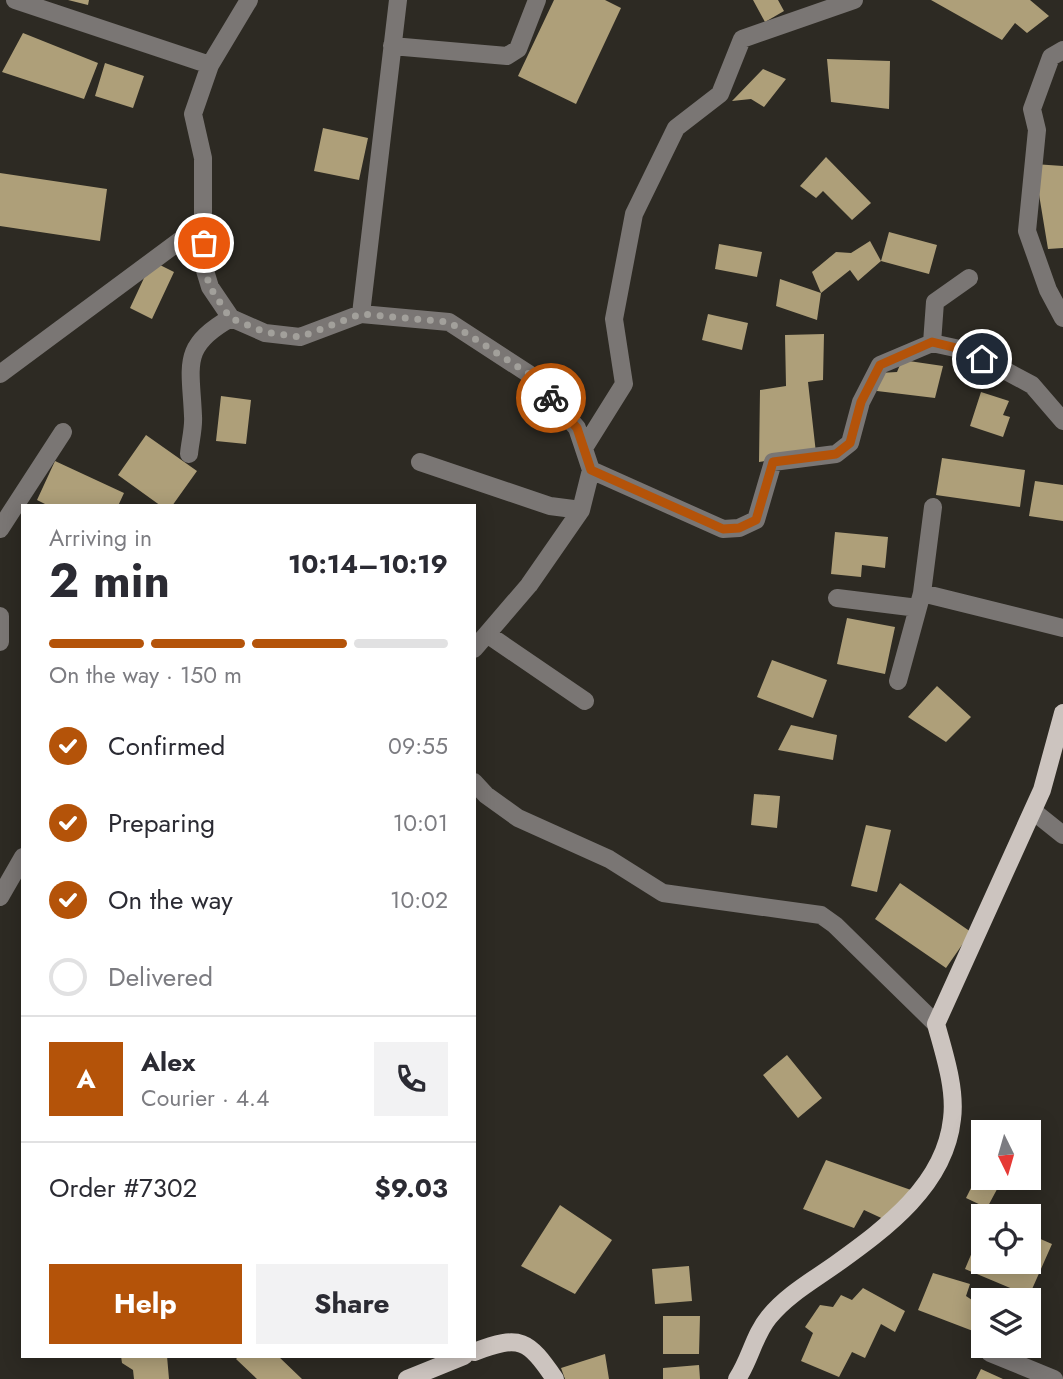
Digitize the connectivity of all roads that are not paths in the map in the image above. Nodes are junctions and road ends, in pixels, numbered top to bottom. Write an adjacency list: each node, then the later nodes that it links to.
1 (15, 0): 8 (street)
2 (249, 0): 8 (street)
3 (398, 0): 6 (street)
4 (537, 0): 6 (street)
5 (855, 0): 18 (street)
6 (392, 46): 11 (street)
7 (1063, 50): 13 (street)
8 (210, 65): 9 (street)
9 (205, 222): 12 (street); 15 (street)
10 (969, 278): 14 (street)
11 (361, 314): 12 (street); 18 (street)
12 (230, 318): 19 (street)
13 (1063, 318)
14 (932, 342): 16 (street); 21 (street)
15 (0, 374)
16 (1063, 421)
17 (63, 432): 24 (street)
18 (584, 448): 21 (street)
19 (189, 454)
20 (420, 462): 23 (street)
21 (591, 470): 23 (street)
22 (933, 507): 26 (street)
23 (580, 510): 29 (street)
24 (0, 529)
25 (837, 598): 26 (street)
26 (920, 601): 28 (street); 32 (street)
27 (0, 616): 30 (street)
28 (1063, 628)
29 (487, 635): 31 (street); 33 (street)
30 (0, 642)
31 (476, 647)
32 (898, 681)
33 (585, 701)
34 (1063, 713): 36 (main road)
35 (476, 784): 41 (street)
36 (1033, 811): 37 (street); 41 (main road)
37 (1063, 835)
38 (21, 859): 39 (street)
39 (5, 876): 40 (street)
40 (0, 897)
41 (936, 1024): 47 (main road)
42 (476, 1351): 46 (main road)
43 (459, 1358): 45 (main road)
44 (1002, 1358): 48 (street)
45 (407, 1379)
46 (555, 1379)
47 (737, 1379)
48 (1054, 1379)

